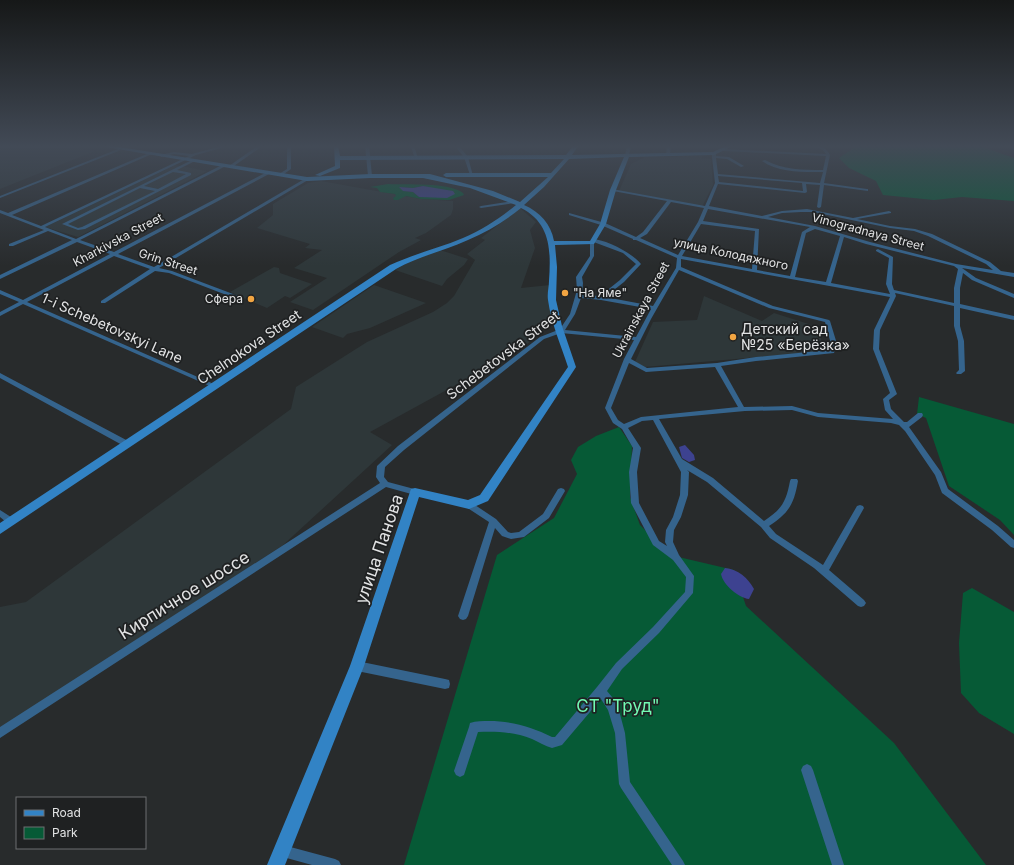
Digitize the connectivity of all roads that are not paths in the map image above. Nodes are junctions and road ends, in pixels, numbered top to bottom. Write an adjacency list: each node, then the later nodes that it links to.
1 (29, 185): 21 (street)
2 (77, 185): 33 (street)
3 (129, 185): 40 (street)
4 (143, 185): 17 (street)
5 (168, 185): 18 (street)
6 (185, 185): 43 (street)
7 (243, 185): 48 (street, Kharkivska Street)
8 (296, 185): 52 (street)
9 (467, 185): 24 (main road)
10 (539, 185): 24 (main road, Chelnokova Street)
11 (615, 185): 19 (main road, Schebetovska Street)
12 (716, 185): 28 (street, Ukrainskaya Street)
13 (740, 185): 14 (street)
14 (804, 185)
15 (822, 185): 27 (street)
16 (832, 185): 20 (street)
17 (140, 187): 18 (street); 22 (street)
18 (159, 190): 25 (street)
19 (613, 190): 23 (street, Vinogradnaya Street); 38 (main road, Schebetovska Street)
20 (867, 190)
21 (0, 197)
22 (112, 201): 25 (street); 30 (street)
23 (669, 202): 28 (street, Vinogradnaya Street); 42 (street)
24 (518, 203): 26 (street); 45 (main road); 77 (main road, Chelnokova Street)
25 (132, 204): 34 (street)
26 (481, 207)
27 (820, 207)
28 (705, 208): 35 (street, Vinogradnaya Street); 37 (street, Ukrainskaya Street)
29 (0, 211): 33 (street, Grin Street)
30 (88, 212): 34 (street); 34 (street)
31 (889, 212): 36 (street)
32 (571, 214): 38 (street, улица Колодяжного)
33 (8, 215): 40 (street, Grin Street)
34 (108, 216)
35 (764, 217): 36 (street); 39 (street, Vinogradnaya Street)
36 (851, 219): 54 (street)
37 (700, 222): 49 (street, Ukrainskaya Street); 53 (street)
38 (603, 224): 42 (street, улица Колодяжного); 44 (main road, Schebetovska Street)
39 (816, 227): 41 (street, Vinogradnaya Street); 57 (street)
40 (47, 230): 43 (street, Grin Street); 47 (street)
41 (842, 236): 46 (street, Vinogradnaya Street); 58 (street)
42 (635, 239): 49 (street, улица Колодяжного)
43 (75, 241): 48 (street, Grin Street); 56 (street)
44 (593, 241): 45 (main road); 61 (street, Schebetovska Street); 64 (street)
45 (551, 243): 71 (main road)
46 (868, 243): 50 (street, Vinogradnaya Street); 60 (street)
47 (11, 245)
48 (113, 254): 52 (street, Grin Street); 65 (street, Kharkivska Street)
49 (679, 257): 51 (street, Ukrainskaya Street); 53 (street, улица Колодяжного)
50 (958, 267): 54 (street, Vinogradnaya Street); 62 (street); 67 (street)
51 (678, 268): 68 (street, Ukrainskaya Street); 74 (street)
52 (154, 269): 63 (street, Grin Street); 66 (street)
53 (754, 271): 57 (street, улица Колодяжного)
54 (999, 272): 55 (street, Vinogradnaya Street)
55 (1014, 275)
56 (0, 277)
57 (792, 278): 58 (street, улица Колодяжного)
58 (828, 284): 60 (street, улица Колодяжного)
59 (0, 292): 65 (street, 1-i Schebetovskyi Lane)
60 (892, 293): 67 (street, улица Колодяжного); 81 (street)
61 (578, 296): 64 (street); 71 (street, Schebetovska Street)
62 (1014, 296)
63 (239, 298)
64 (601, 298): 68 (street)
65 (24, 302): 69 (street, Kharkivska Street); 77 (street, 1-i Schebetovskyi Lane)
66 (103, 302)
67 (958, 306): 70 (street, улица Колодяжного); 75 (street)
68 (655, 308): 72 (street, Ukrainskaya Street)
69 (0, 314)
70 (1014, 318)
71 (560, 331): 72 (street); 86 (street, Schebetovska Street); 89 (main road)
72 (637, 339): 73 (street, Ukrainskaya Street)
73 (627, 359): 74 (street); 82 (street, Ukrainskaya Street)
74 (717, 365): 78 (street)
75 (959, 373)
76 (0, 375): 83 (street)
77 (214, 386): 83 (main road, Chelnokova Street)
78 (742, 409): 80 (street); 81 (street)
79 (920, 415): 81 (street)
80 (655, 417): 82 (street); 84 (street)
81 (901, 424): 96 (street)
82 (624, 427): 97 (street, Ukrainskaya Street)
83 (126, 444): 92 (main road, Chelnokova Street)
84 (679, 461): 94 (street); 97 (street)
85 (794, 481): 94 (street)
86 (385, 484): 88 (street); 104 (street, Кирпичное шоссе)
87 (561, 491): 93 (street)
88 (415, 492): 89 (main road, улица Панова); 101 (main road, улица Панова)
89 (469, 505): 93 (street)
90 (860, 508): 98 (street)
91 (0, 513): 92 (street)
92 (11, 521): 95 (main road, Chelnokova Street)
93 (492, 521): 100 (street)
94 (764, 525): 98 (street)
95 (0, 529)
96 (1014, 546)
97 (676, 557): 103 (street)
98 (824, 572): 99 (street)
99 (861, 603)
100 (463, 616)
101 (357, 666): 102 (street); 107 (main road, улица Панова)
102 (445, 684)
103 (601, 691): 106 (street); 110 (street)
104 (0, 733)
105 (807, 770): 111 (street)
106 (460, 771)
107 (283, 851): 108 (main road, улица Панова); 109 (street)
108 (276, 865)
109 (335, 865)
110 (679, 865)
111 (838, 865)

